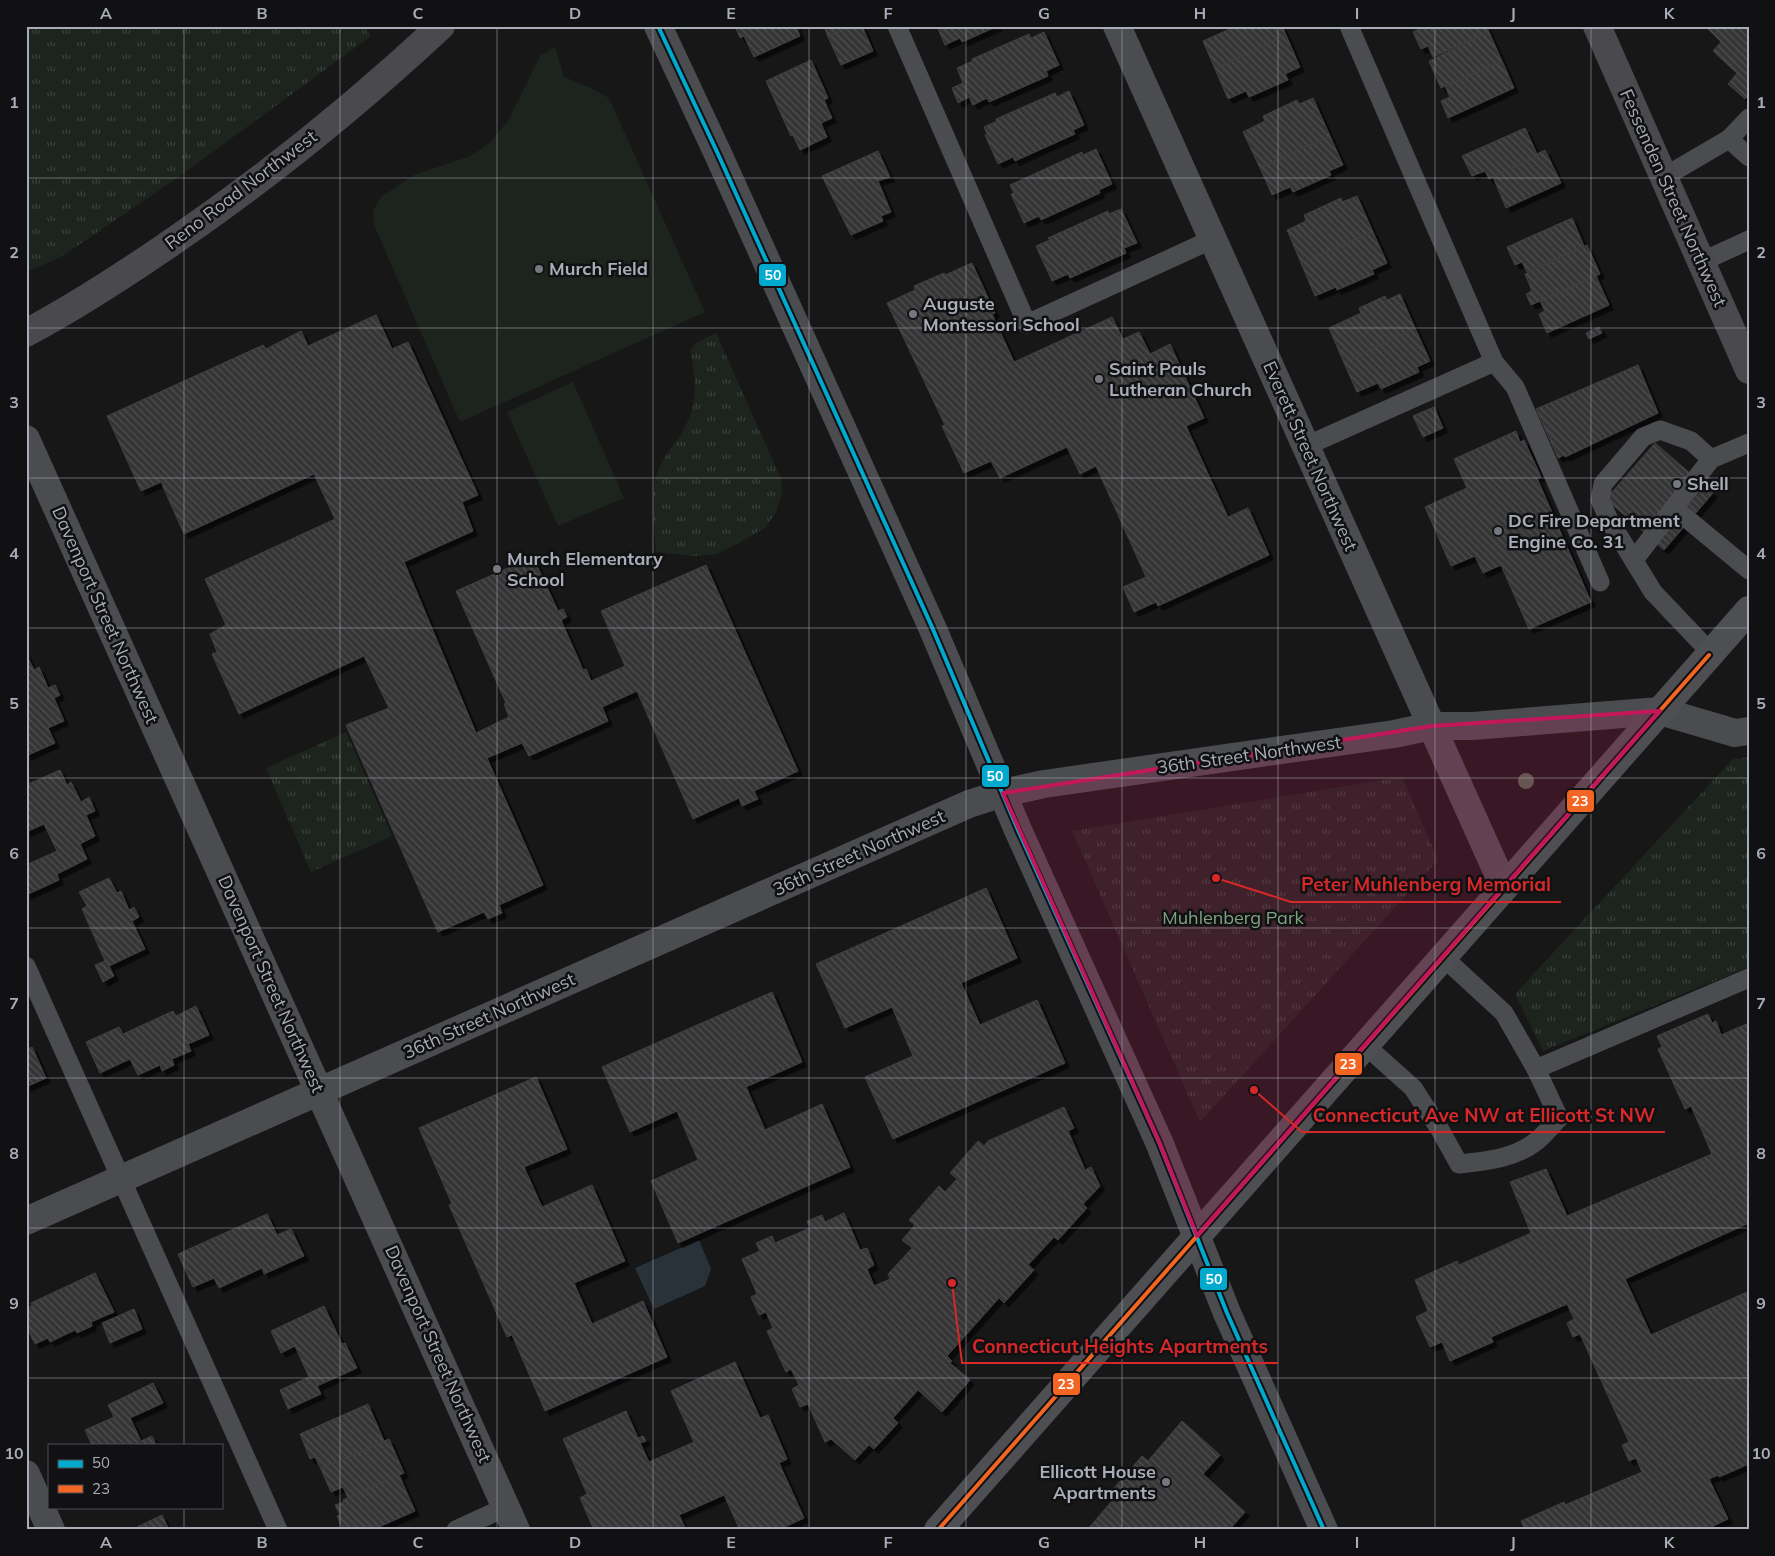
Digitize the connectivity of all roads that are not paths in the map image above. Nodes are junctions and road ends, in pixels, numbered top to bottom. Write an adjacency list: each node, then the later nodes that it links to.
1 (441, 26): 14 (main road, Reno Road Northwest)
2 (658, 26): 30 (street)
3 (897, 26): 11 (lane)
4 (1117, 26): 11 (street, Everett Street Northwest)
5 (1349, 26): 15 (lane)
6 (1597, 26): 10 (main road, Fessenden Street Northwest)
7 (1749, 118): 8 (lane)
8 (1730, 139): 9 (lane); 10 (lane)
9 (1749, 157)
10 (1664, 177): 13 (main road, Fessenden Street Northwest)
11 (1213, 239): 19 (street, Everett Street Northwest)
12 (1749, 240): 13 (lane)
13 (1701, 262): 16 (main road, Fessenden Street Northwest)
14 (26, 332)
15 (1494, 362): 19 (lane); 24 (lane)
16 (1749, 370)
17 (26, 439): 37 (street, Davenport Street Northwest)
18 (1749, 443): 20 (lane)
19 (1306, 446): 28 (street, Everett Street Northwest)
20 (1711, 459): 21 (lane); 22 (lane)
21 (1674, 508): 22 (lane); 23 (lane)
22 (1634, 560): 26 (lane)
23 (1749, 570)
24 (1600, 582)
25 (1749, 610): 26 (main road)
26 (1711, 653): 27 (main road)
27 (1660, 711): 28 (street, 36th Street Northwest); 29 (street, 36th Street Northwest); 31 (main road)
28 (1432, 726): 30 (street, 36th Street Northwest); 31 (street, Everett Street Northwest)
29 (1749, 732)
30 (1002, 793): 37 (street, 36th Street Northwest); 40 (street)
31 (1504, 887): 32 (main road)
32 (1443, 957): 35 (main road); 36 (lane)
33 (26, 966): 38 (lane)
34 (1749, 978): 36 (lane)
35 (1365, 1045): 36 (lane); 40 (main road)
36 (1536, 1069)
37 (319, 1091): 38 (street, 36th Street Northwest); 42 (street, Davenport Street Northwest)
38 (121, 1179): 39 (street, 36th Street Northwest); 44 (lane)
39 (26, 1221)
40 (1197, 1236): 46 (main road); 47 (street)
41 (26, 1474): 43 (street)
42 (511, 1518): 45 (lane)
43 (51, 1530)
44 (278, 1530)
45 (456, 1530)
46 (938, 1530)
47 (1324, 1530)

